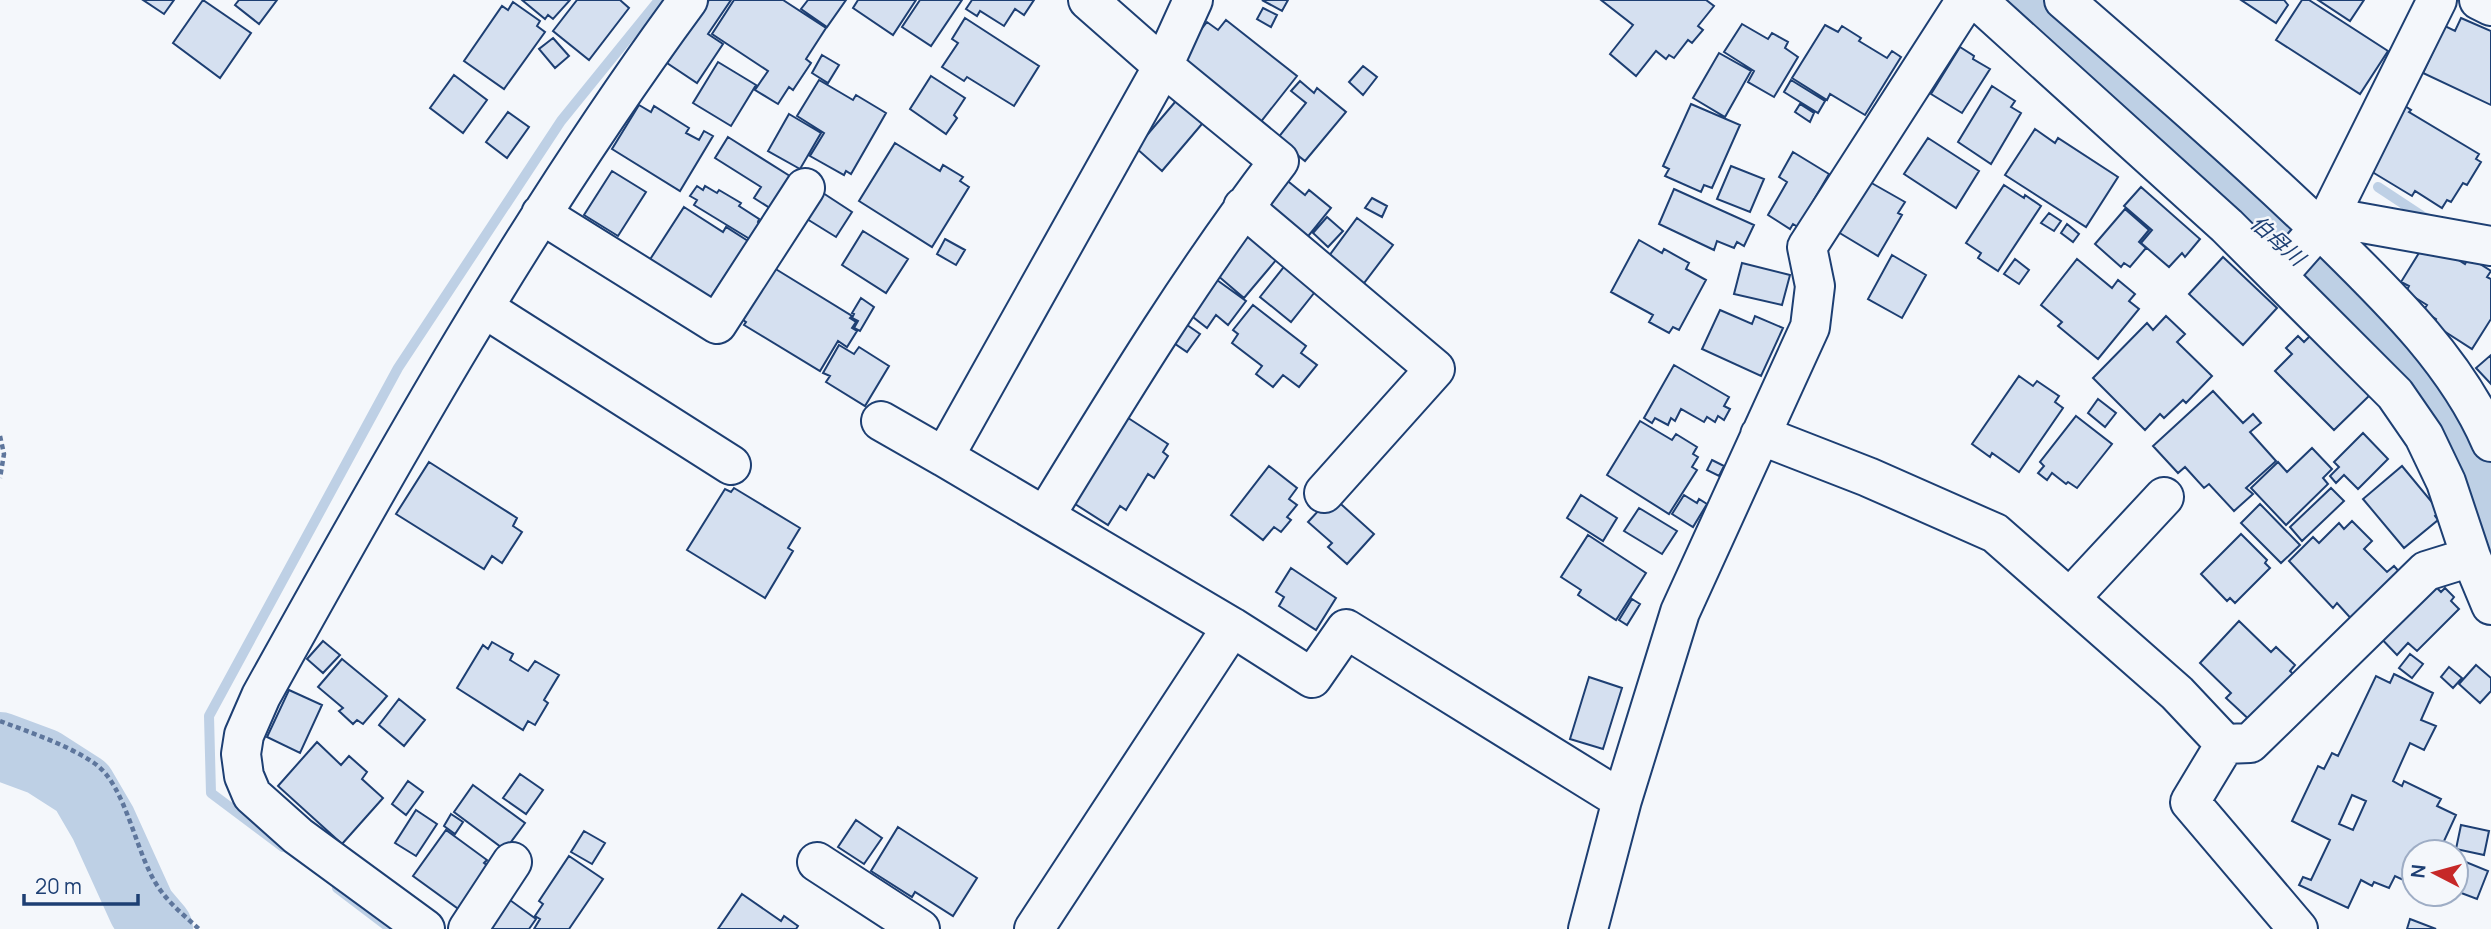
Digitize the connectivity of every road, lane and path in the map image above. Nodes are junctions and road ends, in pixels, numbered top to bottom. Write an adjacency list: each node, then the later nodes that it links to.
1 (688, 0): 13 (street)
2 (1193, 0): 10 (street)
3 (1966, 0): 19 (street)
4 (1976, 0): 16 (street)
5 (2064, 0): 14 (street)
6 (2437, 0): 14 (street)
7 (2479, 0): 9 (street)
8 (1102, 4): 10 (street)
9 (2491, 6)
10 (1163, 66): 12 (street); 22 (street)
11 (805, 188): 13 (street)
12 (1243, 207): 25 (street); 27 (street)
13 (541, 214): 17 (street)
14 (2324, 223): 15 (street); 16 (street); 21 (street)
15 (2491, 246)
16 (2278, 275): 28 (street)
17 (484, 308): 23 (street); 38 (street)
18 (881, 421): 22 (street)
19 (1760, 435): 29 (street); 34 (street)
20 (0, 436): 24 (path)
21 (2491, 442)
22 (944, 457): 27 (street)
23 (731, 465)
24 (0, 478)
25 (1324, 493)
26 (2164, 497): 29 (street)
27 (1045, 516): 31 (street)
28 (2471, 557): 30 (street); 33 (street)
29 (2070, 598): 33 (street)
30 (2491, 605)
31 (1232, 627): 34 (street); 41 (street)
32 (0, 721): 37 (path)
33 (2225, 744): 43 (street)
34 (1622, 800): 42 (street)
35 (512, 862): 39 (street)
36 (817, 862): 40 (street)
37 (199, 929)
38 (425, 929)
39 (468, 929)
40 (920, 929)
41 (1034, 929)
42 (1588, 929)
43 (2298, 929)

